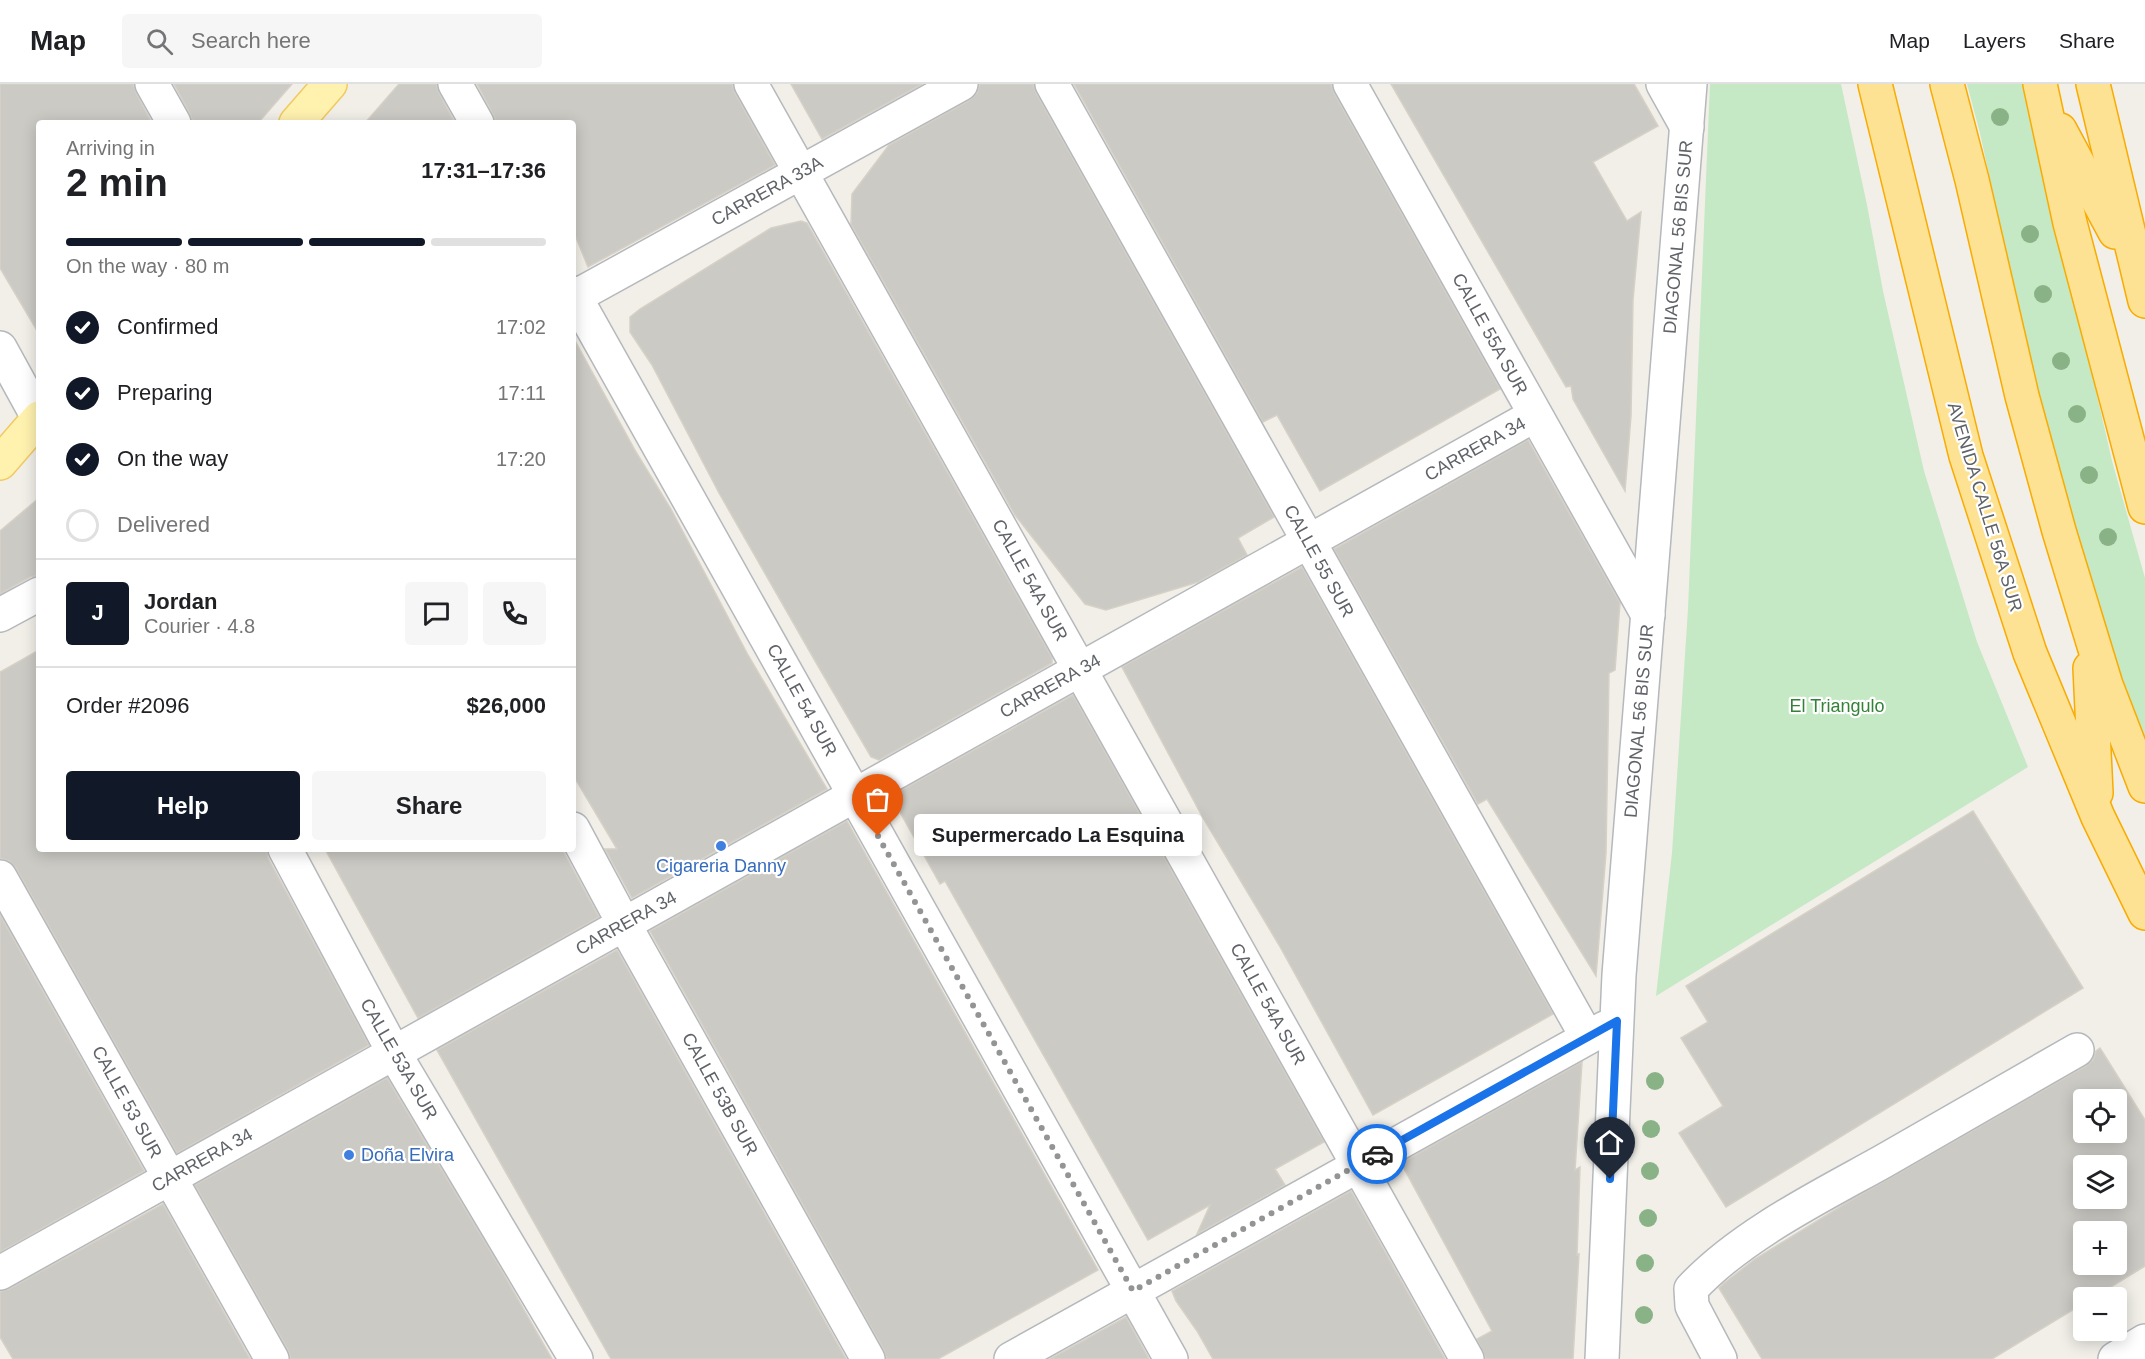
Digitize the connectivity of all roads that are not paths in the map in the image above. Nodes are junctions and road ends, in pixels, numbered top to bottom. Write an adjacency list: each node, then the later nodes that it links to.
1 (152, 84): 14 (street)
2 (330, 84): 15 (main road)
3 (454, 84): 16 (street)
4 (751, 84): 18 (street, CALLE 54A SUR)
5 (961, 84): 18 (street, CARRERA 33A)
6 (1052, 84): 28 (street, CALLE 55 SUR)
7 (1350, 84): 24 (street, CALLE 55A SUR)
8 (1663, 84): 17 (street)
9 (1690, 84): 17 (street, DIAGONAL 56 BIS SUR)
10 (1875, 84): 36 (highway, AVENIDA CALLE 56A SUR)
11 (1947, 84): 32 (highway)
12 (2093, 84): 19 (highway)
13 (2043, 95): 19 (highway); 27 (highway)
14 (172, 120)
15 (299, 120)
16 (475, 120)
17 (1687, 127): 31 (street, DIAGONAL 56 BIS SUR)
18 (801, 172): 20 (street, CARRERA 33A); 33 (street, CALLE 54A SUR)
19 (2143, 294)
20 (576, 295)
21 (576, 300): 35 (street, CALLE 54 SUR)
22 (0, 348): 23 (street)
23 (36, 413)
24 (1535, 415): 28 (street, CARRERA 34); 31 (street, CALLE 55A SUR)
25 (36, 421): 26 (main road)
26 (0, 463)
27 (2145, 507)
28 (1309, 542): 33 (street, CARRERA 34); 43 (street, CALLE 55 SUR)
29 (36, 596): 30 (street)
30 (0, 615)
31 (1648, 615): 42 (street, DIAGONAL 56 BIS SUR)
32 (2087, 624): 34 (highway); 36 (highway)
33 (1080, 669): 35 (street, CARRERA 34); 46 (street, CALLE 54A SUR)
34 (2145, 786)
35 (855, 795): 41 (street, CARRERA 34); 49 (street, CALLE 54 SUR)
36 (2098, 817): 40 (highway, AVENIDA CALLE 56A SUR)
37 (576, 835): 41 (street, CALLE 53B SUR)
38 (287, 852): 45 (street, CALLE 53A SUR)
39 (0, 877): 47 (street, CALLE 53 SUR)
40 (2145, 913)
41 (624, 924): 45 (street, CARRERA 34); 53 (street, CALLE 53B SUR)
42 (1617, 1021): 43 (street); 57 (street, DIAGONAL 56 BIS SUR)
43 (1587, 1037): 46 (street)
44 (2077, 1050): 58 (street)
45 (394, 1053): 47 (street, CARRERA 34); 52 (street, CALLE 53A SUR)
46 (1358, 1165): 49 (street); 56 (street, CALLE 54A SUR)
47 (170, 1178): 48 (street, CARRERA 34); 51 (street, CALLE 53 SUR)
48 (0, 1273)
49 (1133, 1291): 54 (street); 55 (street, CALLE 54 SUR)
50 (2145, 1341): 59 (street)
51 (272, 1359)
52 (576, 1359)
53 (868, 1359)
54 (1011, 1359)
55 (1171, 1359)
56 (1467, 1359)
57 (1602, 1359)
58 (1720, 1359)
59 (2115, 1359)

